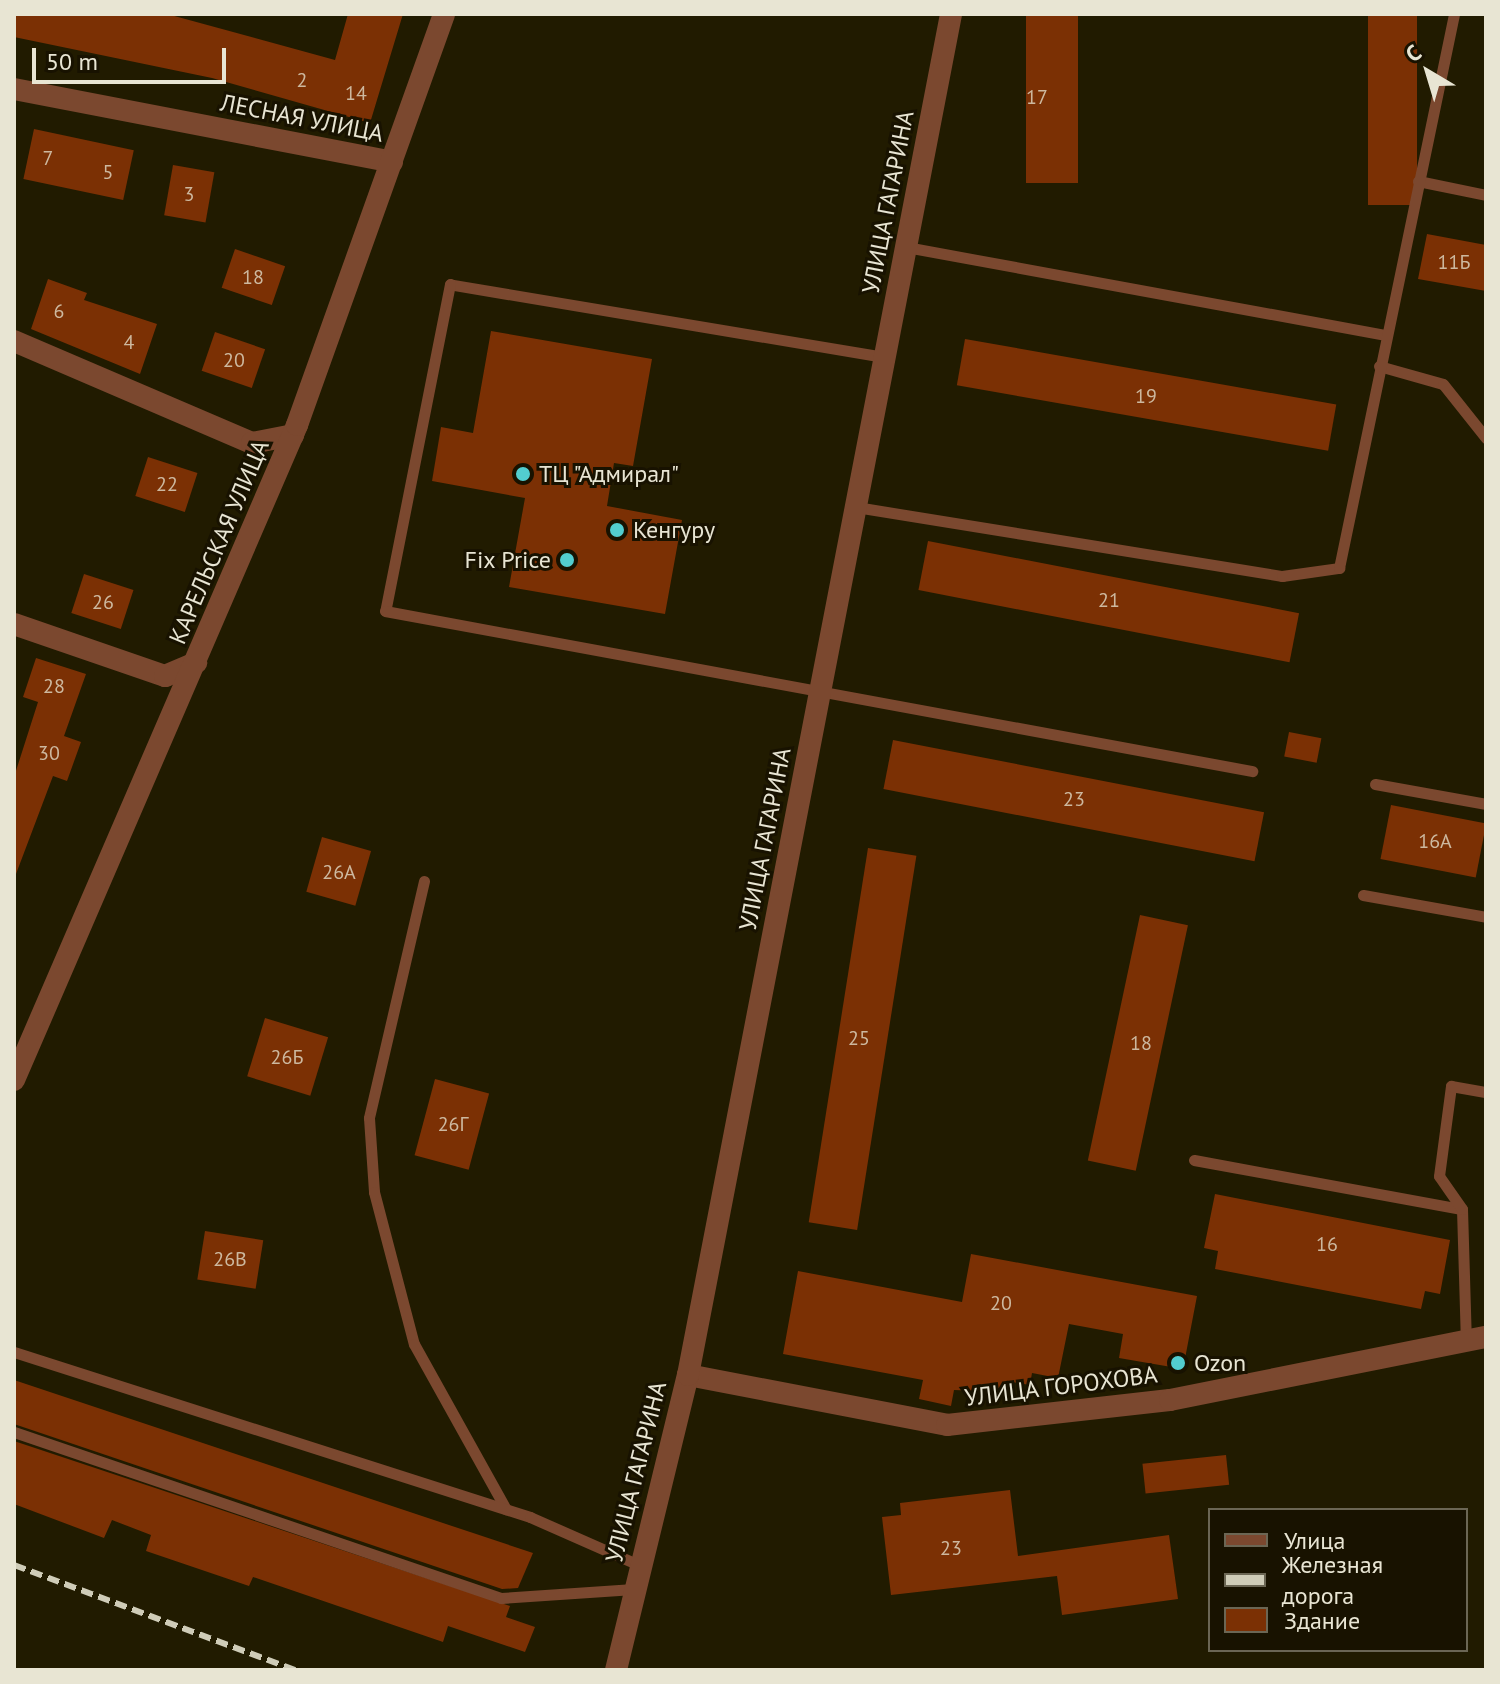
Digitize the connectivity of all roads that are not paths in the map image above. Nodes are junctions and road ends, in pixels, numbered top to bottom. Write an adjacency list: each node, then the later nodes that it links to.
1 (444, 14): 5 (street, КАРЕЛЬСКАЯ УЛИЦА)
2 (951, 14): 8 (street, УЛИЦА ГАГАРИНА)
3 (1454, 14): 6 (lane)
4 (14, 89): 5 (street, ЛЕСНАЯ УЛИЦА)
5 (392, 162): 13 (street, КАРЕЛЬСКАЯ УЛИЦА)
6 (1418, 181): 7 (lane); 9 (lane)
7 (1486, 195)
8 (906, 247): 9 (lane); 11 (street, УЛИЦА ГАГАРИНА)
9 (1386, 335): 12 (lane)
10 (14, 341): 13 (street)
11 (884, 357): 15 (street, УЛИЦА ГАГАРИНА); 18 (lane)
12 (1379, 366): 14 (lane); 15 (lane)
13 (293, 435): 17 (street, КАРЕЛЬСКАЯ УЛИЦА)
14 (1486, 438)
15 (856, 507): 18 (street, УЛИЦА ГАГАРИНА)
16 (14, 624): 17 (street)
17 (196, 663): 25 (street, КАРЕЛЬСКАЯ УЛИЦА)
18 (820, 692): 19 (lane); 31 (street, УЛИЦА ГАГАРИНА)
19 (1252, 771)
20 (1375, 784): 21 (lane)
21 (1486, 804)
22 (424, 881): 33 (lane)
23 (1363, 895): 24 (lane)
24 (1486, 917)
25 (14, 1080)
26 (1486, 1092): 28 (lane)
27 (1194, 1160): 28 (lane)
28 (1462, 1209): 29 (lane)
29 (1476, 1339): 31 (street, УЛИЦА ГОРОХОВА)
30 (14, 1352): 33 (lane)
31 (688, 1375): 34 (street, УЛИЦА ГАГАРИНА)
32 (14, 1432): 35 (lane)
33 (506, 1509): 34 (lane)
34 (639, 1565): 35 (street, УЛИЦА ГАГАРИНА)
35 (634, 1589): 36 (street, УЛИЦА ГАГАРИНА)
36 (616, 1670)

